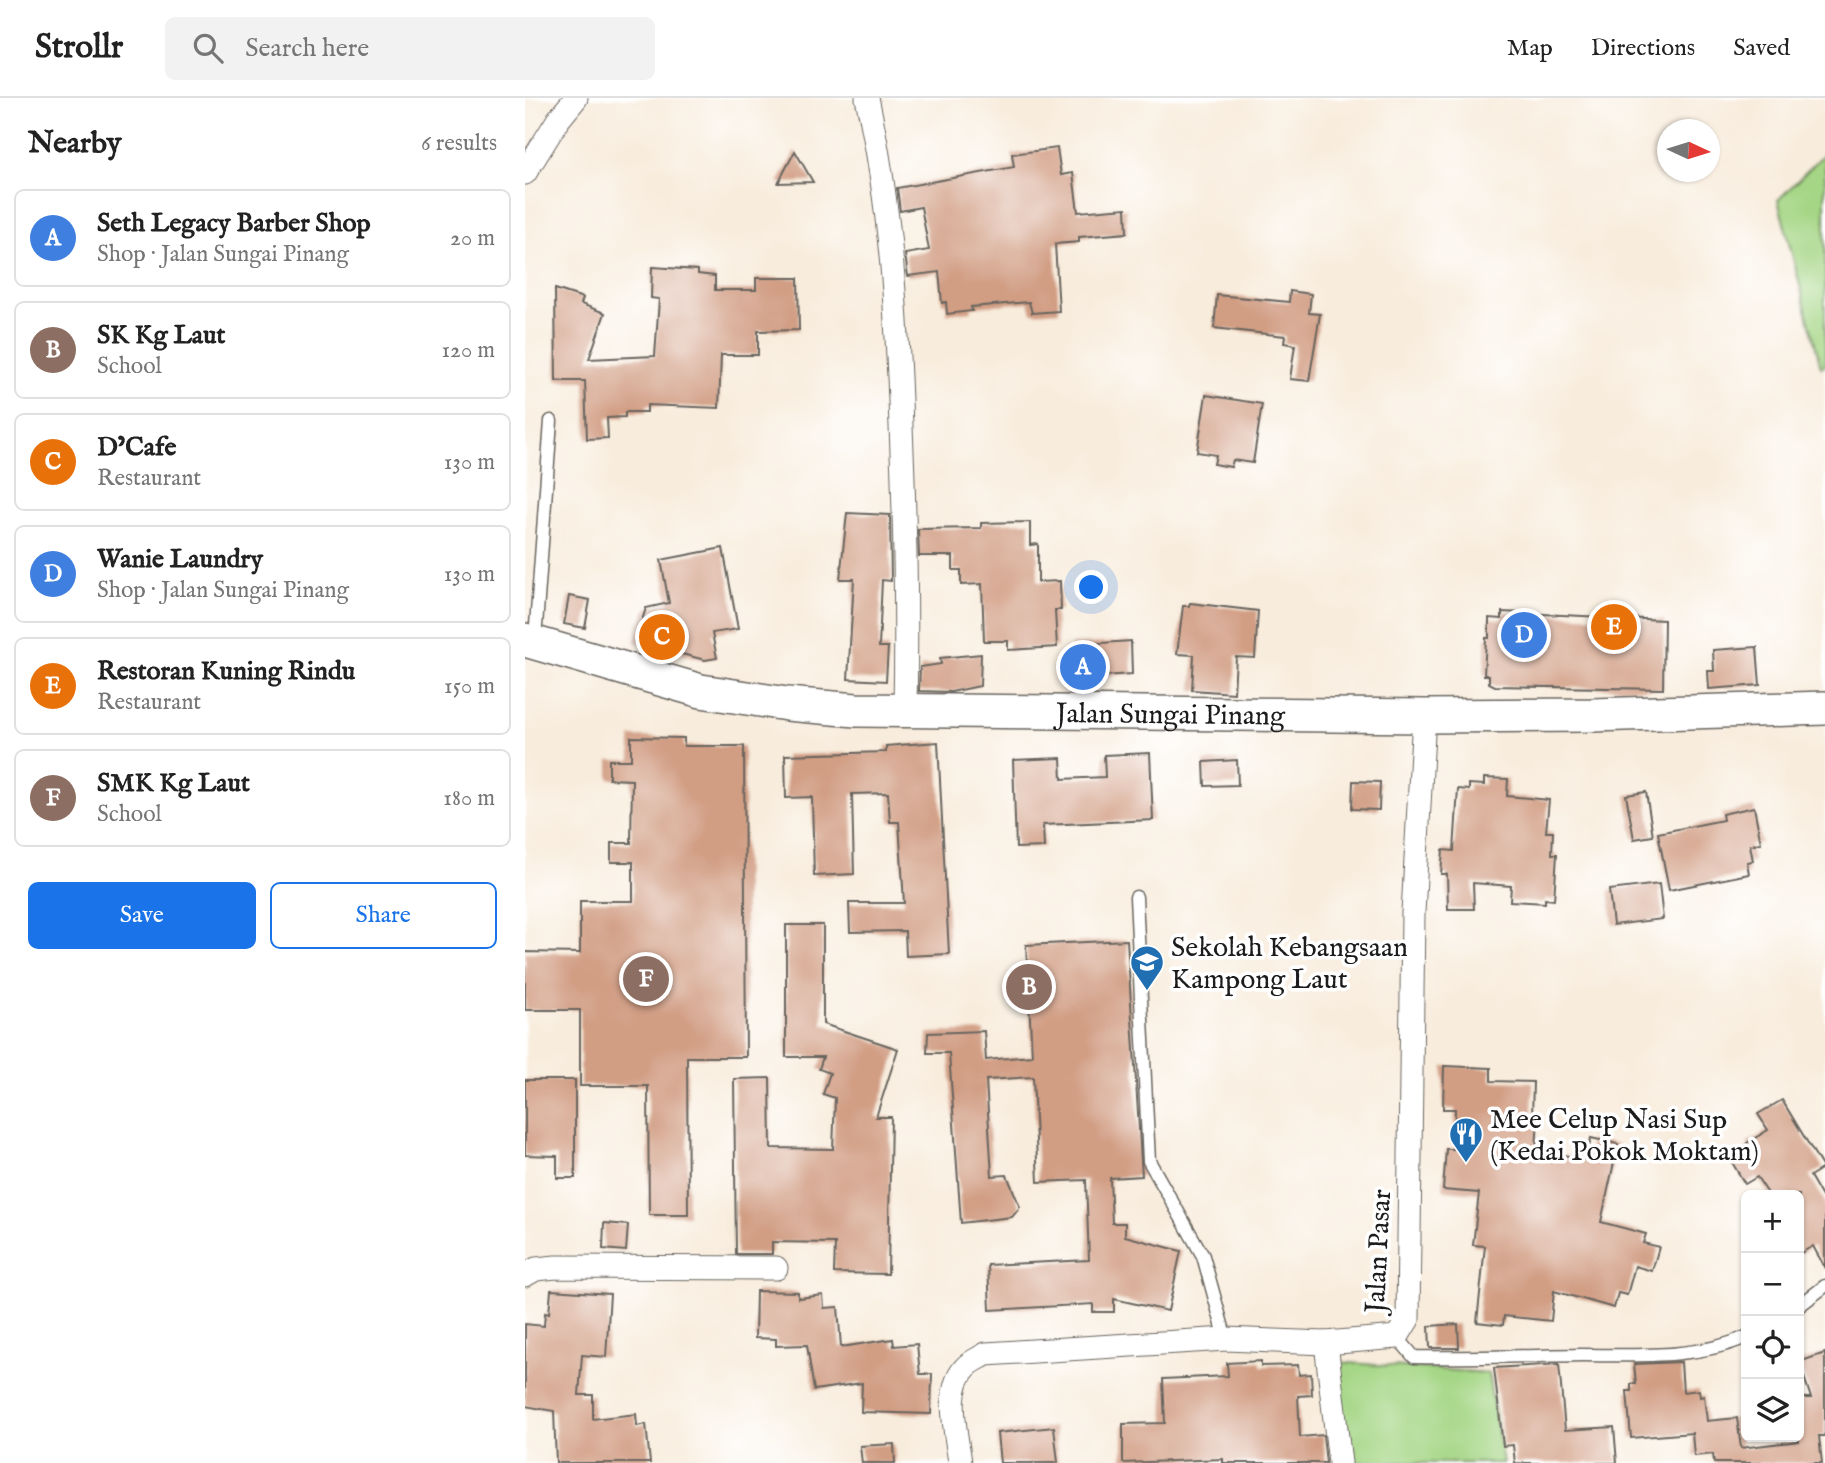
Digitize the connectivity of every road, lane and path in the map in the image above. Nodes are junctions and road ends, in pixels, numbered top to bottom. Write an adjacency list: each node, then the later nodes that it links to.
1 (576, 98): 3 (street)
2 (867, 98): 7 (street)
3 (525, 173)
4 (551, 421): 5 (lane)
5 (530, 642): 7 (street, Jalan Sungai Pinang)
6 (1825, 708): 8 (street, Jalan Sungai Pinang)
7 (905, 709): 8 (street, Jalan Sungai Pinang)
8 (1424, 716): 14 (street, Jalan Pasar)
9 (1136, 897): 15 (lane)
10 (776, 1268): 11 (street)
11 (525, 1275)
12 (1825, 1286): 13 (lane)
13 (1804, 1302)
14 (1397, 1337): 16 (lane); 17 (street, Jalan Pasar)
15 (1226, 1339): 17 (street, Jalan Pasar); 18 (street, Jalan Pasar)
16 (1741, 1339)
17 (1327, 1343): 19 (street)
18 (960, 1463)
19 (1340, 1463)

